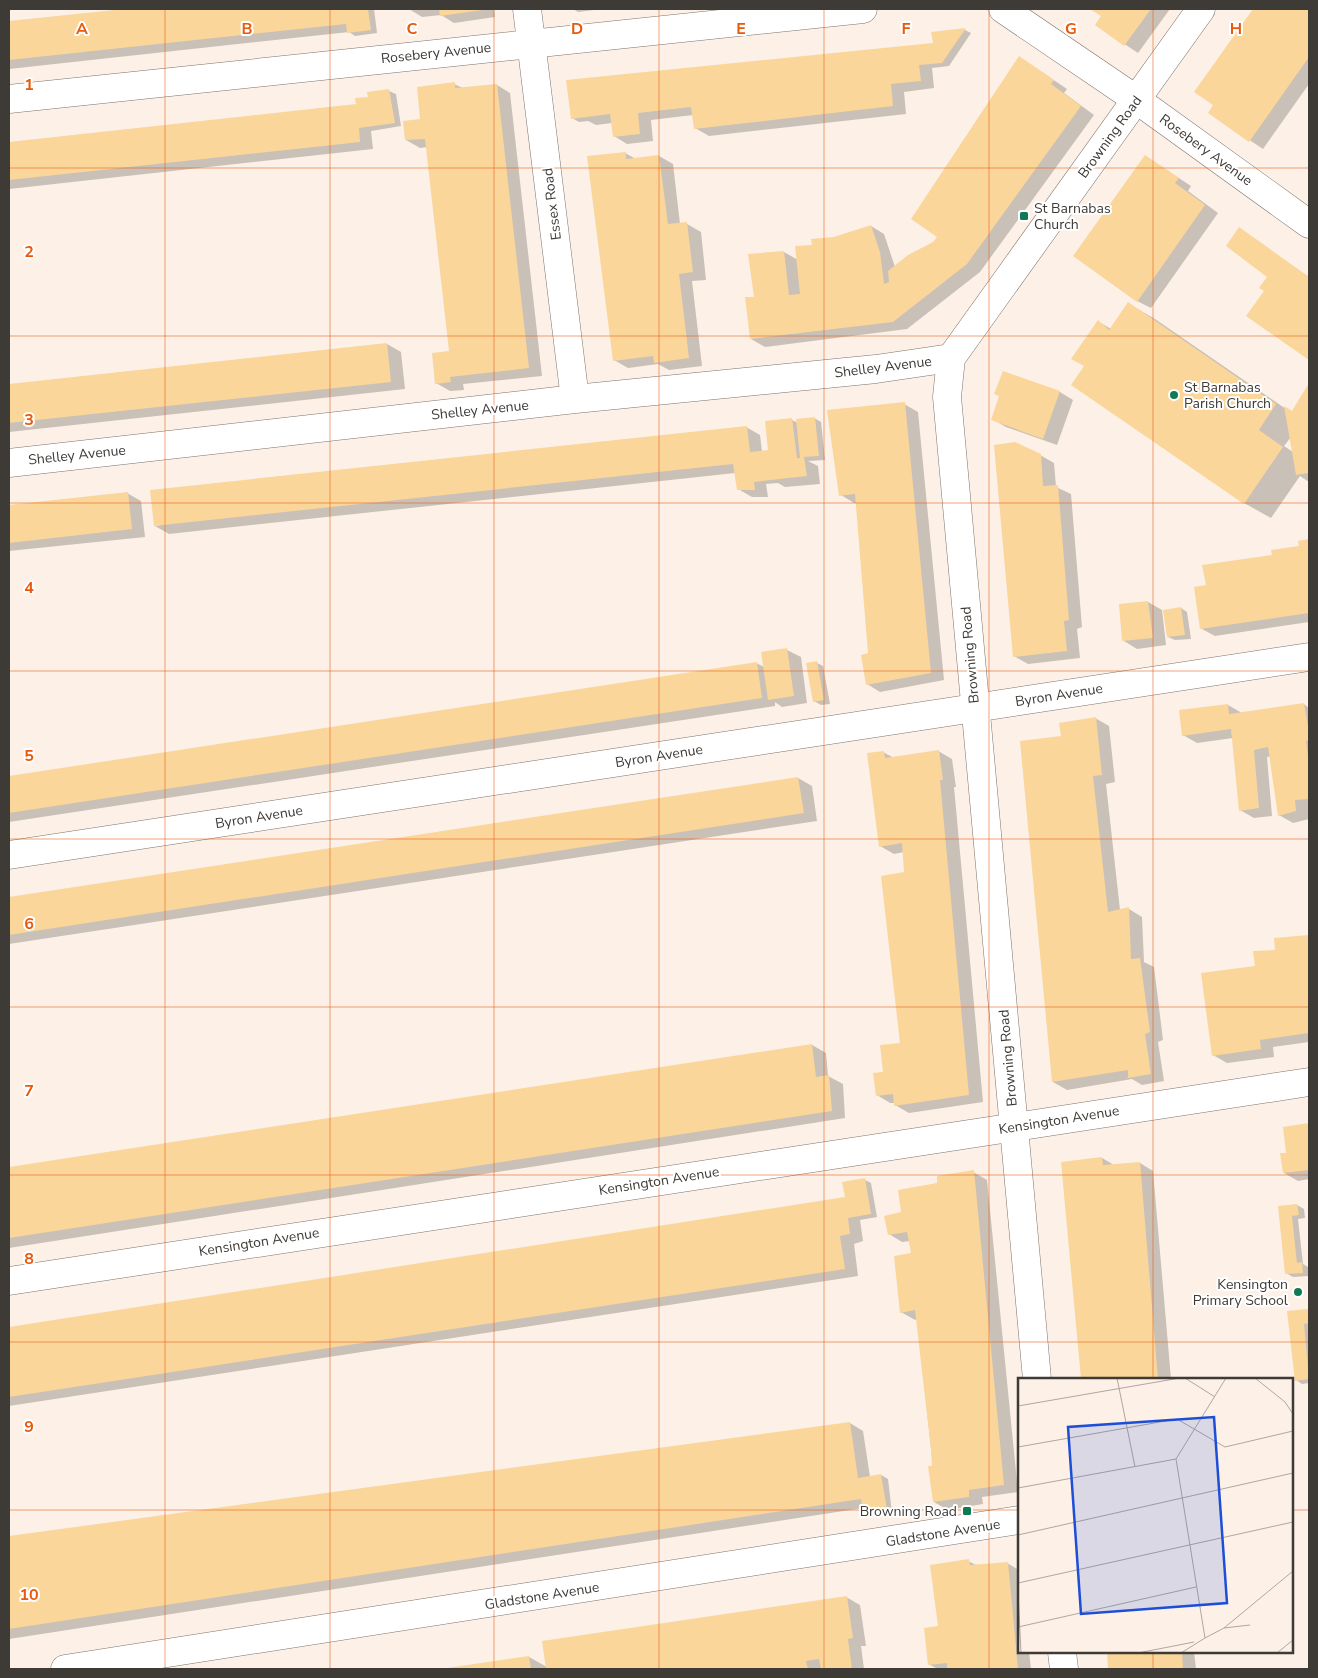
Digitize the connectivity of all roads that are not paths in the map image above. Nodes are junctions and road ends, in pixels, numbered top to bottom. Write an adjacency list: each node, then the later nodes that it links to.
1 (527, 9): 5 (street, Essex Road)
2 (863, 9): 5 (street, Rosebery Avenue)
3 (1003, 9): 7 (street, Rosebery Avenue)
4 (1201, 9): 7 (street, Browning Road)
5 (532, 43): 6 (street, Rosebery Avenue); 10 (street, Essex Road)
6 (9, 99)
7 (1137, 100): 8 (street, Rosebery Avenue); 9 (street, Browning Road)
8 (1309, 224)
9 (951, 358): 10 (street, Shelley Avenue); 13 (street, Browning Road)
10 (575, 399): 11 (street, Shelley Avenue)
11 (9, 462)
12 (1309, 657): 13 (street, Byron Avenue)
13 (975, 708): 14 (street, Byron Avenue); 16 (street, Browning Road)
14 (9, 855)
15 (1309, 1082): 16 (street, Kensington Avenue)
16 (1014, 1127): 17 (street, Kensington Avenue); 18 (street, Browning Road)
17 (9, 1281)
18 (1037, 1378)
19 (1018, 1520): 21 (street, Gladstone Avenue)
20 (1062, 1653): 22 (street)
21 (65, 1669)
22 (1064, 1669)

